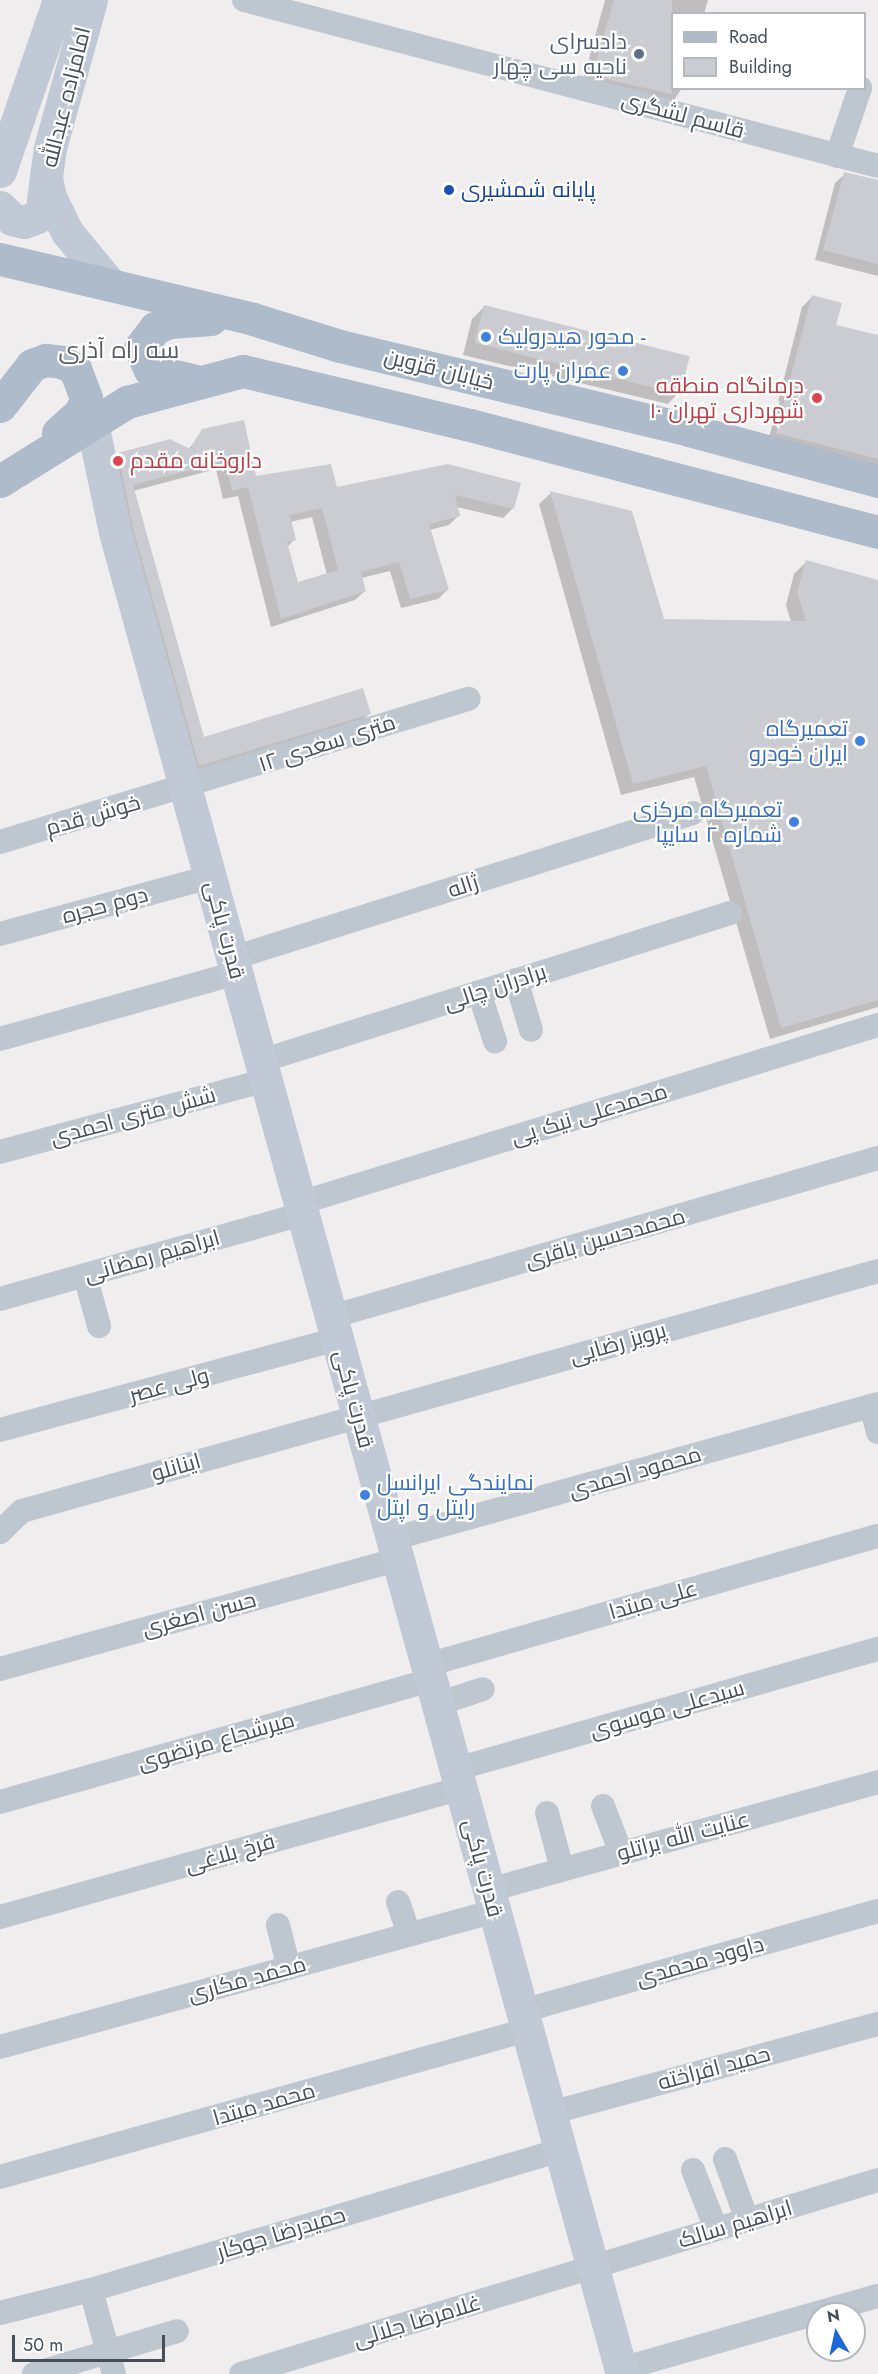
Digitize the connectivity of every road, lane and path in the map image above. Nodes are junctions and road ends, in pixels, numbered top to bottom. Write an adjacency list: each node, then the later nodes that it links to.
1 (59, 0): 7 (street, امامزاده عبدالله)
2 (91, 0): 8 (street, امامزاده عبدالله)
3 (244, 0): 5 (street, قاسم لشگری)
4 (861, 90): 5 (street)
5 (837, 156): 6 (street, قاسم لشگری)
6 (878, 166)
7 (0, 171)
8 (46, 178): 9 (street); 11 (street, امامزاده عبدالله)
9 (0, 207)
10 (0, 259): 11 (main road, خیابان قزوین)
11 (109, 284): 12 (main road, خیابان قزوین)
12 (253, 319): 13 (main road, خیابان قزوین); 14 (main road)
13 (450, 372): 16 (main road); 19 (main road, خیابان قزوین)
14 (198, 382): 16 (main road, خیابان قزوین); 17 (main road, خیابان قزوین)
15 (0, 406): 18 (main road)
16 (439, 417): 21 (main road, خیابان قزوین)
17 (92, 423): 18 (main road, خیابان قزوین); 23 (street, قدرت پاکی)
18 (28, 461): 20 (main road)
19 (878, 480)
20 (0, 481)
21 (878, 532)
22 (469, 699): 23 (street, ۱۲ متری سعدی)
23 (186, 788): 25 (street, خوش قدم); 26 (street, قدرت پاکی)
24 (693, 813): 29 (street, ژاله)
25 (0, 842)
26 (210, 877): 28 (street, دوم حجره); 29 (street, قدرت پاکی)
27 (730, 913): 30 (street, برادران چالی)
28 (0, 934)
29 (235, 966): 34 (street, ژاله); 36 (street, قدرت پاکی)
30 (516, 980): 31 (street, برادران چالی); 33 (street)
31 (479, 992): 35 (street); 36 (street, برادران چالی)
32 (878, 1025): 39 (street, محمدعلی نیک پی)
33 (531, 1030)
34 (0, 1039)
35 (495, 1041)
36 (264, 1070): 37 (street, شش متری احمدی); 39 (street, قدرت پاکی)
37 (0, 1152)
38 (878, 1158): 44 (street, محمدحسین باقری)
39 (301, 1208): 41 (street, ابراهیم رمضانی); 44 (street, قدرت پاکی)
40 (878, 1271): 46 (street, پرویز رضایی)
41 (85, 1275): 42 (street, ابراهیم رمضانی); 43 (street)
42 (0, 1299)
43 (99, 1326)
44 (334, 1328): 46 (street, قدرت پاکی); 47 (street, ولی عصر)
45 (875, 1405): 48 (street); 51 (street, محمود احمدی)
46 (358, 1415): 49 (street, اینانلو); 51 (street, قدرت پاکی)
47 (0, 1430)
48 (878, 1432)
49 (0, 1532)
50 (878, 1536): 54 (street, علی مبتدا)
51 (395, 1549): 53 (street, حسن اصغری); 54 (street, قدرت پاکی)
52 (878, 1649): 56 (street, سیدعلی موسوی)
53 (0, 1669)
54 (432, 1683): 55 (street); 56 (street, قدرت پاکی); 58 (street, میرشجاع مرتضوی)
55 (483, 1689)
56 (458, 1779): 63 (street, قدرت پاکی); 66 (street, فرخ بلاغی)
57 (878, 1782): 61 (street, عنایت الله براتلو)
58 (0, 1802)
59 (603, 1806): 61 (street)
60 (547, 1813): 62 (street)
61 (621, 1853): 62 (street, عنایت الله براتلو)
62 (562, 1869): 63 (street, عنایت الله براتلو)
63 (492, 1900): 68 (street, محمد مکاری); 70 (street, قدرت پاکی)
64 (398, 1902): 68 (street)
65 (878, 1911): 70 (street, داوود محمدی)
66 (0, 1917)
67 (278, 1925): 69 (street)
68 (409, 1934): 69 (street, محمد مکاری)
69 (289, 1968): 72 (street, محمد مکاری)
70 (525, 2021): 73 (street, قدرت پاکی); 77 (street, محمد مبتدا)
71 (878, 2024): 73 (street, حمید افراخته)
72 (0, 2046)
73 (550, 2113): 74 (street, قدرت پاکی)
74 (560, 2150): 81 (street, قدرت پاکی); 82 (street, حمیدرضا جوکار)
75 (725, 2159): 79 (street)
76 (693, 2170): 80 (street)
77 (0, 2177)
78 (878, 2180): 79 (street, ابراهیم سالک)
79 (747, 2220): 80 (street, ابراهیم سالک)
80 (716, 2229): 81 (street, ابراهیم سالک)
81 (592, 2267): 87 (street, قدرت پاکی); 89 (street, غلامرضا جلالی)
82 (91, 2290): 84 (street, حمیدرضا جوکار); 86 (street)
83 (878, 2296): 87 (street)
84 (0, 2313)
85 (177, 2331): 86 (street)
86 (112, 2363): 88 (street)
87 (621, 2372)
88 (34, 2374)
89 (241, 2374)

